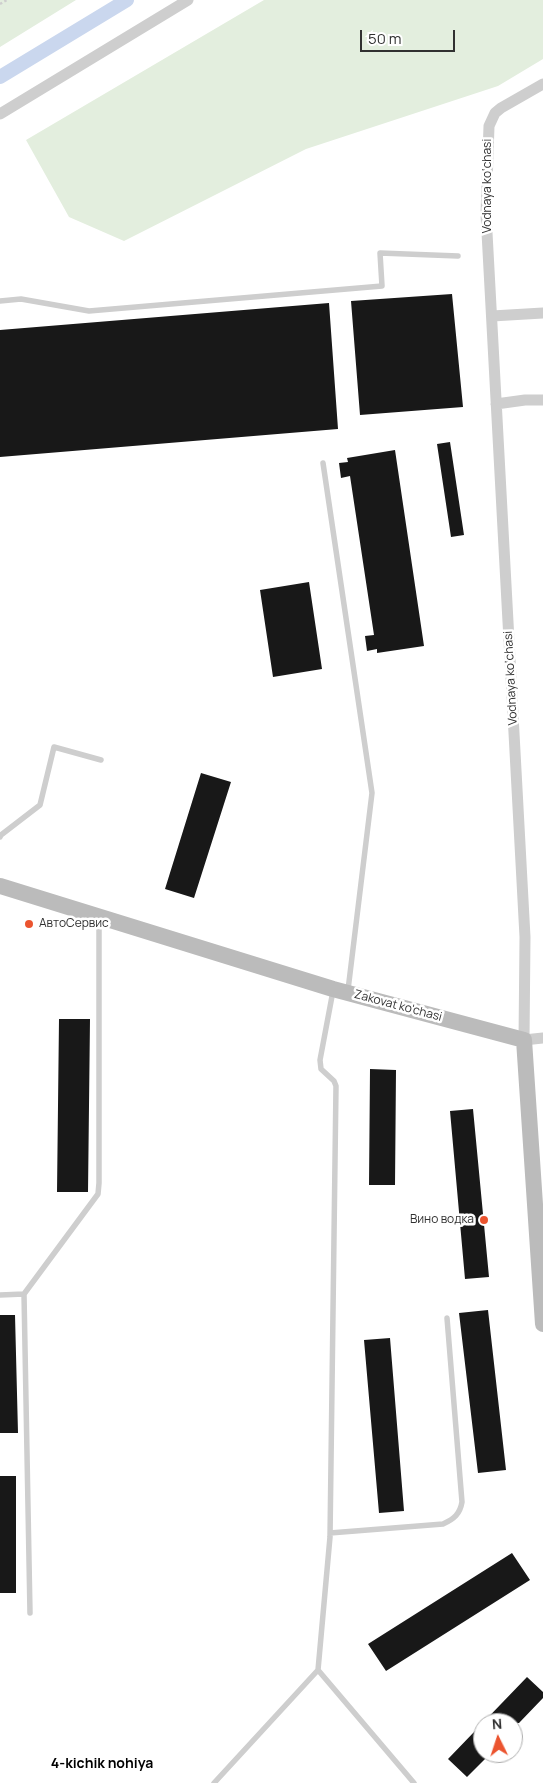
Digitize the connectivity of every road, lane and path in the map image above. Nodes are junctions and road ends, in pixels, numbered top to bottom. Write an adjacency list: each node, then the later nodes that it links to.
1 (6, 0): 3 (path)
2 (188, 0): 5 (street)
3 (0, 4)
4 (543, 84): 9 (street, Vodnaya ko‘chasi)
5 (0, 114)
6 (458, 256): 7 (lane)
7 (0, 301)
8 (543, 313): 9 (street)
9 (492, 316): 11 (street, Vodnaya ko‘chasi)
10 (543, 400): 11 (street)
11 (496, 404): 18 (street, Vodnaya ko‘chasi)
12 (323, 463): 17 (lane)
13 (101, 760): 14 (lane)
14 (0, 837)
15 (0, 886): 16 (main road, Zakovat ko'chasi)
16 (99, 917): 17 (main road, Zakovat ko'chasi); 19 (lane)
17 (340, 990): 18 (main road, Zakovat ko'chasi); 23 (lane)
18 (537, 1038): 22 (main road)
19 (24, 1294): 20 (lane); 24 (lane)
20 (0, 1295)
21 (447, 1318): 23 (lane)
22 (543, 1324)
23 (330, 1533): 25 (lane)
24 (30, 1613)
25 (318, 1670): 26 (lane); 27 (lane)
26 (214, 1783)
27 (414, 1783)

